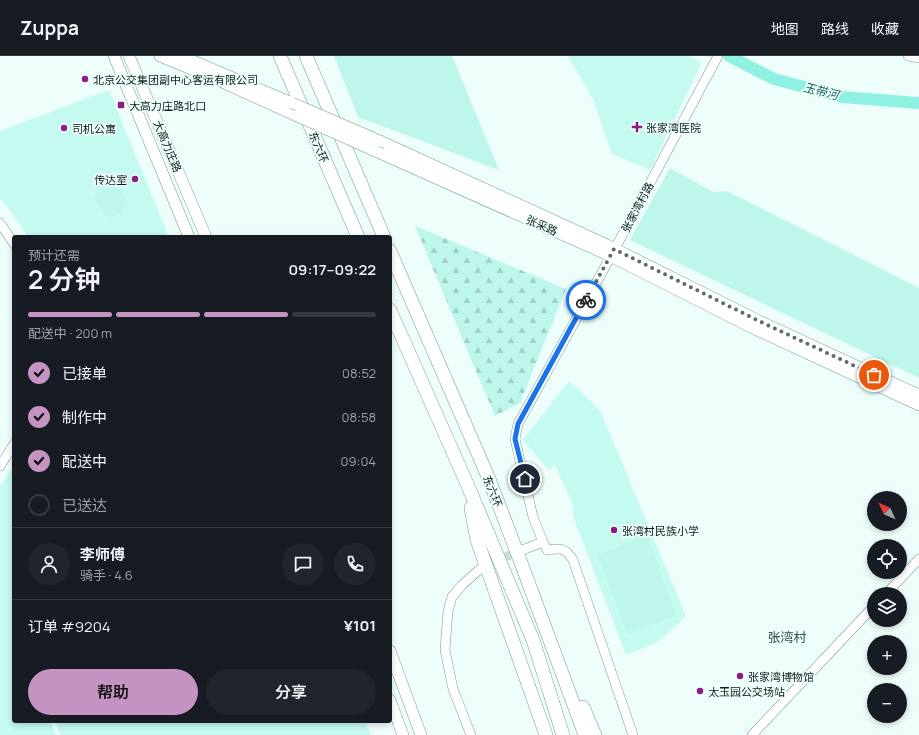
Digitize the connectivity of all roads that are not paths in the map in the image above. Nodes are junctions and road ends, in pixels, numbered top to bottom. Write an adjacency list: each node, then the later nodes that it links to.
1 (114, 56): 11 (main road, 大高力庄路)
2 (129, 56): 10 (main road, 大高力庄路)
3 (160, 56): 18 (main road, 张采路, bridge)
4 (181, 56): 18 (main road, 张采路, bridge)
5 (280, 56): 15 (highway, 东六环)
6 (306, 56): 16 (highway)
7 (718, 56): 18 (street, 张家湾村路)
8 (908, 56): 9 (street)
9 (919, 58)
10 (140, 79): 11 (main road); 14 (main road, 大高力庄路)
11 (126, 87): 13 (main road, 大高力庄路)
12 (0, 223): 17 (street)
13 (188, 235)
14 (205, 235)
15 (357, 235)
16 (383, 235)
17 (12, 241)
18 (613, 253): 21 (main road, 张采路); 22 (main road, 张采路); 26 (street, 张家湾村路)
19 (392, 256): 29 (highway, 东六环)
20 (392, 315): 25 (highway, 东六环)
21 (919, 396)
22 (919, 405)
23 (12, 447): 24 (street)
24 (0, 466)
25 (468, 486): 38 (highway); 39 (highway, 东六环)
26 (543, 542): 27 (street); 42 (street)
27 (522, 550)
28 (919, 559): 31 (street)
29 (523, 568): 40 (highway, 东六环); 41 (highway)
30 (480, 569): 37 (street)
31 (893, 587)
32 (867, 613): 43 (street)
33 (392, 657): 36 (main road)
34 (392, 705): 35 (main road)
35 (403, 735)
36 (422, 735)
37 (471, 735)
38 (546, 735)
39 (563, 735)
40 (585, 735)
41 (595, 735)
42 (633, 735)
43 (752, 735)

